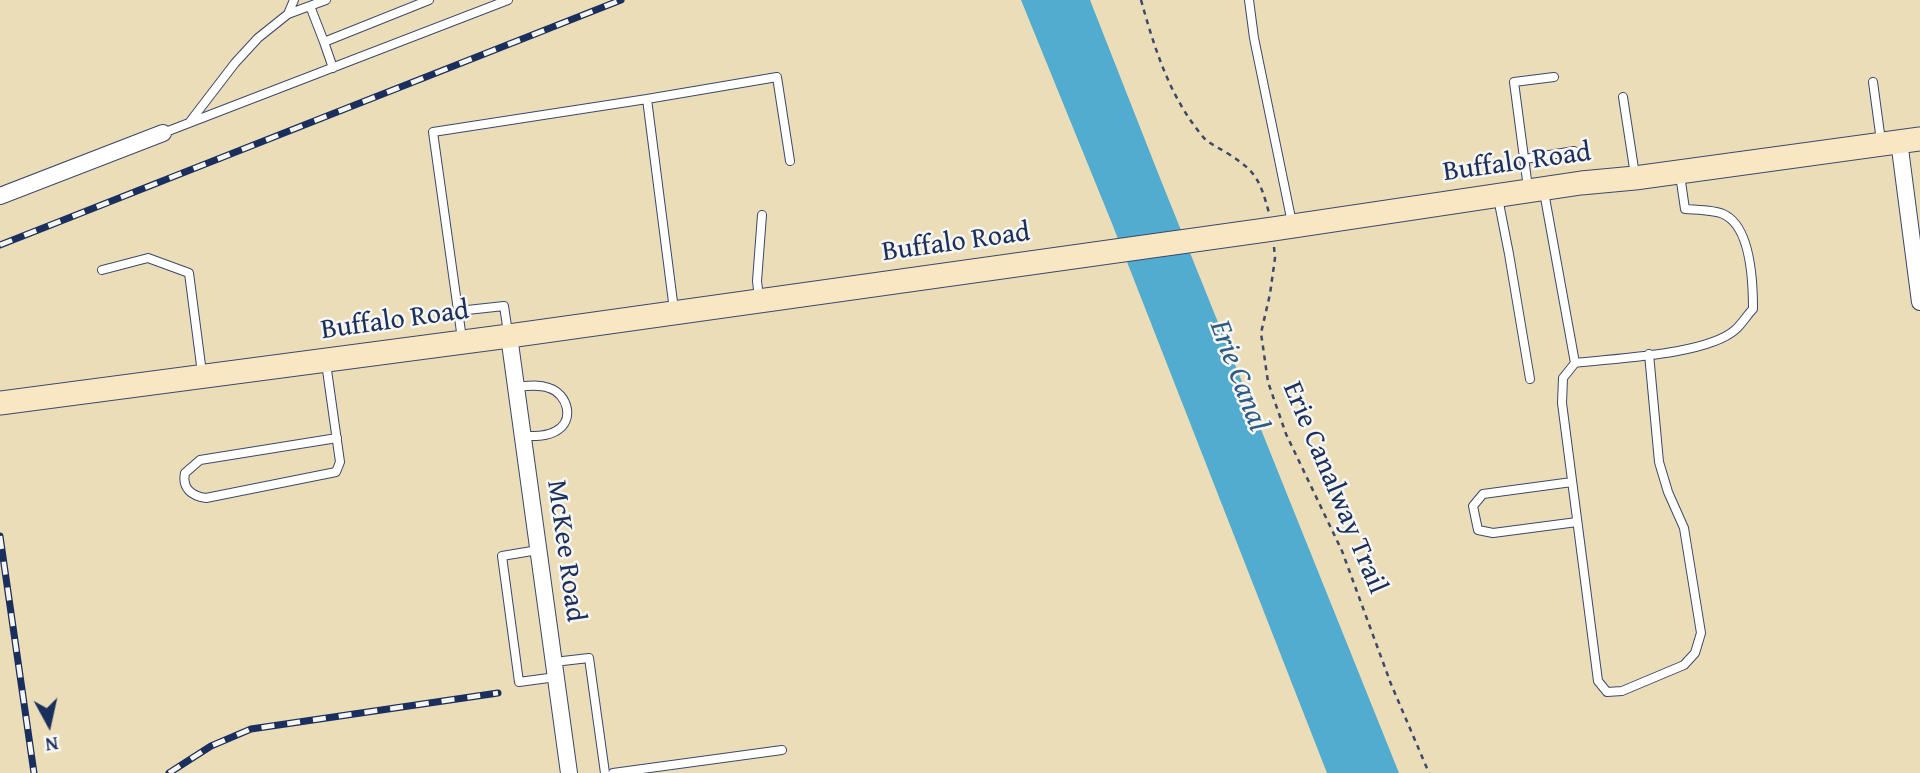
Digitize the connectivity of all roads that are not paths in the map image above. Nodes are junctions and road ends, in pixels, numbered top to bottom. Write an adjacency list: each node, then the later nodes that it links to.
1 (294, 0): 7 (lane)
2 (326, 0): 6 (lane)
3 (429, 0): 8 (lane)
4 (508, 0): 9 (lane)
5 (1249, 0): 26 (lane)
6 (310, 6): 7 (lane); 8 (lane)
7 (288, 14): 14 (lane)
8 (324, 42): 9 (lane)
9 (333, 68): 14 (lane)
10 (1554, 77): 18 (lane)
11 (1873, 82): 16 (lane)
12 (1623, 97): 21 (lane)
13 (646, 99): 19 (lane); 30 (lane); 31 (lane)
14 (188, 123): 15 (lane)
15 (163, 133): 24 (street)
16 (1900, 141): 20 (main road, Buffalo Road); 29 (street)
17 (1574, 152): 18 (lane)
18 (1525, 159): 22 (lane)
19 (790, 161)
20 (1679, 172): 21 (main road, Buffalo Road); 34 (lane)
21 (1635, 178): 22 (main road, Buffalo Road)
22 (1536, 190): 23 (main road, Buffalo Road); 36 (lane)
23 (1497, 195): 26 (main road, Buffalo Road); 38 (lane)
24 (0, 196)
25 (762, 215): 28 (lane)
26 (1283, 227): 28 (main road, Buffalo Road)
27 (102, 270): 37 (lane)
28 (760, 300): 31 (main road, Buffalo Road)
29 (1920, 302)
30 (458, 311): 32 (lane); 33 (lane)
31 (674, 312): 32 (main road, Buffalo Road)
32 (509, 336): 33 (main road, Buffalo Road); 39 (street, McKee Road)
33 (462, 342): 35 (main road, Buffalo Road)
34 (1650, 354): 36 (lane); 44 (lane)
35 (326, 360): 37 (main road, Buffalo Road); 42 (lane)
36 (1575, 363): 43 (lane)
37 (202, 376): 40 (main road, Buffalo Road)
38 (1530, 379)
39 (516, 387): 41 (street, McKee Road); 41 (lane)
40 (0, 403)
41 (522, 436): 45 (street, McKee Road)
42 (337, 438): 42 (lane)
43 (1572, 482): 44 (lane); 44 (lane)
44 (1577, 522)
45 (538, 550): 46 (street, McKee Road); 46 (lane)
46 (555, 670): 48 (street, McKee Road); 49 (lane)
47 (782, 750): 50 (lane)
48 (569, 773)
49 (605, 773)
50 (613, 773)

